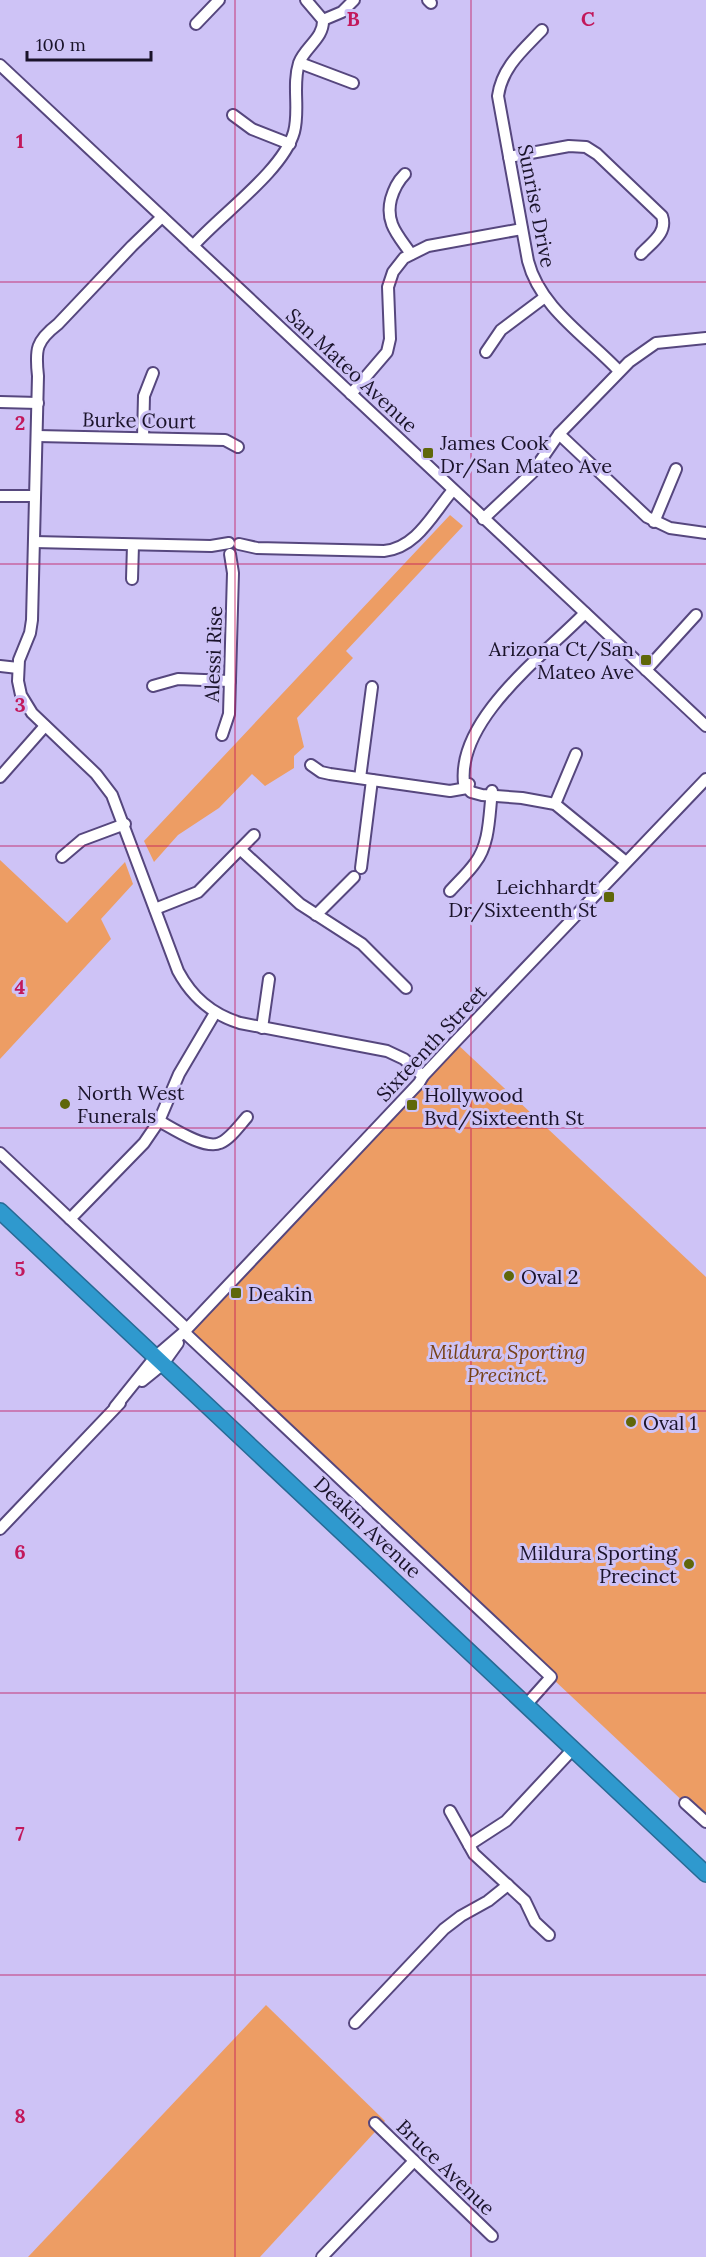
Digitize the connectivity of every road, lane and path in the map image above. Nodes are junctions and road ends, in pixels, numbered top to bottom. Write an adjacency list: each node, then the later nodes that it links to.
1 (219, 0): 5 (street)
2 (306, 0): 4 (street)
3 (354, 0): 4 (street)
4 (323, 20): 7 (street)
5 (196, 24)
6 (542, 30): 12 (street, Sunrise Drive)
7 (300, 63): 9 (street); 11 (street)
8 (0, 65): 14 (street, San Mateo Avenue)
9 (352, 84)
10 (234, 115): 11 (street)
11 (290, 144): 16 (street)
12 (509, 157): 15 (street, Sunrise Drive); 18 (street)
13 (405, 174): 17 (street)
14 (160, 215): 16 (street, San Mateo Avenue); 26 (street)
15 (522, 229): 17 (street); 19 (street, Sunrise Drive)
16 (196, 248): 24 (street, San Mateo Avenue)
17 (411, 254): 24 (street)
18 (640, 254)
19 (545, 297): 21 (street); 22 (street, Sunrise Drive)
20 (706, 338): 22 (street)
21 (486, 352)
22 (619, 371): 27 (street)
23 (153, 374): 29 (street)
24 (351, 394): 32 (street, San Mateo Avenue)
25 (0, 402): 26 (street)
26 (38, 403): 28 (street)
27 (559, 434): 35 (street); 36 (street)
28 (37, 436): 29 (street, Burke Court); 34 (street)
29 (143, 438): 30 (street, Burke Court)
30 (238, 447)
31 (676, 469): 36 (street)
32 (456, 493): 35 (street, San Mateo Avenue); 40 (street)
33 (0, 496): 34 (street)
34 (35, 496): 38 (street)
35 (486, 521): 42 (street, San Mateo Avenue)
36 (654, 522): 37 (street)
37 (706, 533)
38 (34, 542): 39 (street); 45 (street)
39 (133, 544): 40 (street); 41 (street)
40 (234, 550): 47 (street, Alessi Rise)
41 (132, 579)
42 (583, 611): 46 (street, San Mateo Avenue); 59 (street)
43 (696, 615): 46 (street)
44 (0, 666): 45 (street)
45 (18, 668): 50 (street)
46 (646, 670): 51 (street, San Mateo Avenue)
47 (230, 681): 48 (street); 52 (street, Alessi Rise)
48 (153, 686)
49 (372, 687): 56 (street)
50 (45, 726): 55 (street); 62 (street)
51 (706, 726)
52 (222, 735)
53 (576, 754): 61 (street)
54 (311, 765): 56 (street)
55 (0, 777)
56 (360, 778): 58 (street)
57 (706, 779): 66 (street, Sixteenth Street)
58 (372, 780): 59 (street); 69 (street)
59 (467, 785): 60 (street)
60 (492, 794): 61 (street); 67 (street)
61 (555, 804): 66 (street)
62 (125, 824): 65 (street); 68 (street)
63 (254, 835): 64 (street)
64 (240, 849): 68 (street); 69 (street)
65 (62, 857)
66 (624, 865): 74 (street, Sixteenth Street)
67 (450, 891)
68 (155, 909): 72 (street)
69 (316, 915): 71 (street)
70 (269, 979): 73 (street)
71 (406, 988)
72 (215, 1014): 73 (street); 76 (street)
73 (262, 1028): 74 (street)
74 (421, 1080): 80 (street, Sixteenth Street)
75 (247, 1118): 76 (street)
76 (159, 1121): 79 (street)
77 (0, 1153): 79 (street)
78 (0, 1211): 81 (highway, Deakin Avenue)
79 (70, 1219): 80 (street)
80 (186, 1331): 81 (street, Sixteenth Street); 83 (street)
81 (160, 1360): 82 (street, Sixteenth Street); 83 (highway, Deakin Avenue)
82 (0, 1528)
83 (526, 1705): 84 (highway, Deakin Avenue)
84 (573, 1749): 88 (street); 89 (highway, Deakin Avenue)
85 (685, 1803): 87 (street)
86 (450, 1811): 88 (street)
87 (706, 1822)
88 (469, 1845): 90 (street)
89 (706, 1874)
90 (508, 1885): 91 (street); 92 (street)
91 (549, 1935)
92 (355, 2023)
93 (375, 2123): 94 (street, Bruce Avenue)
94 (414, 2160): 95 (street, Bruce Avenue); 96 (street)
95 (492, 2236)
96 (322, 2257)

